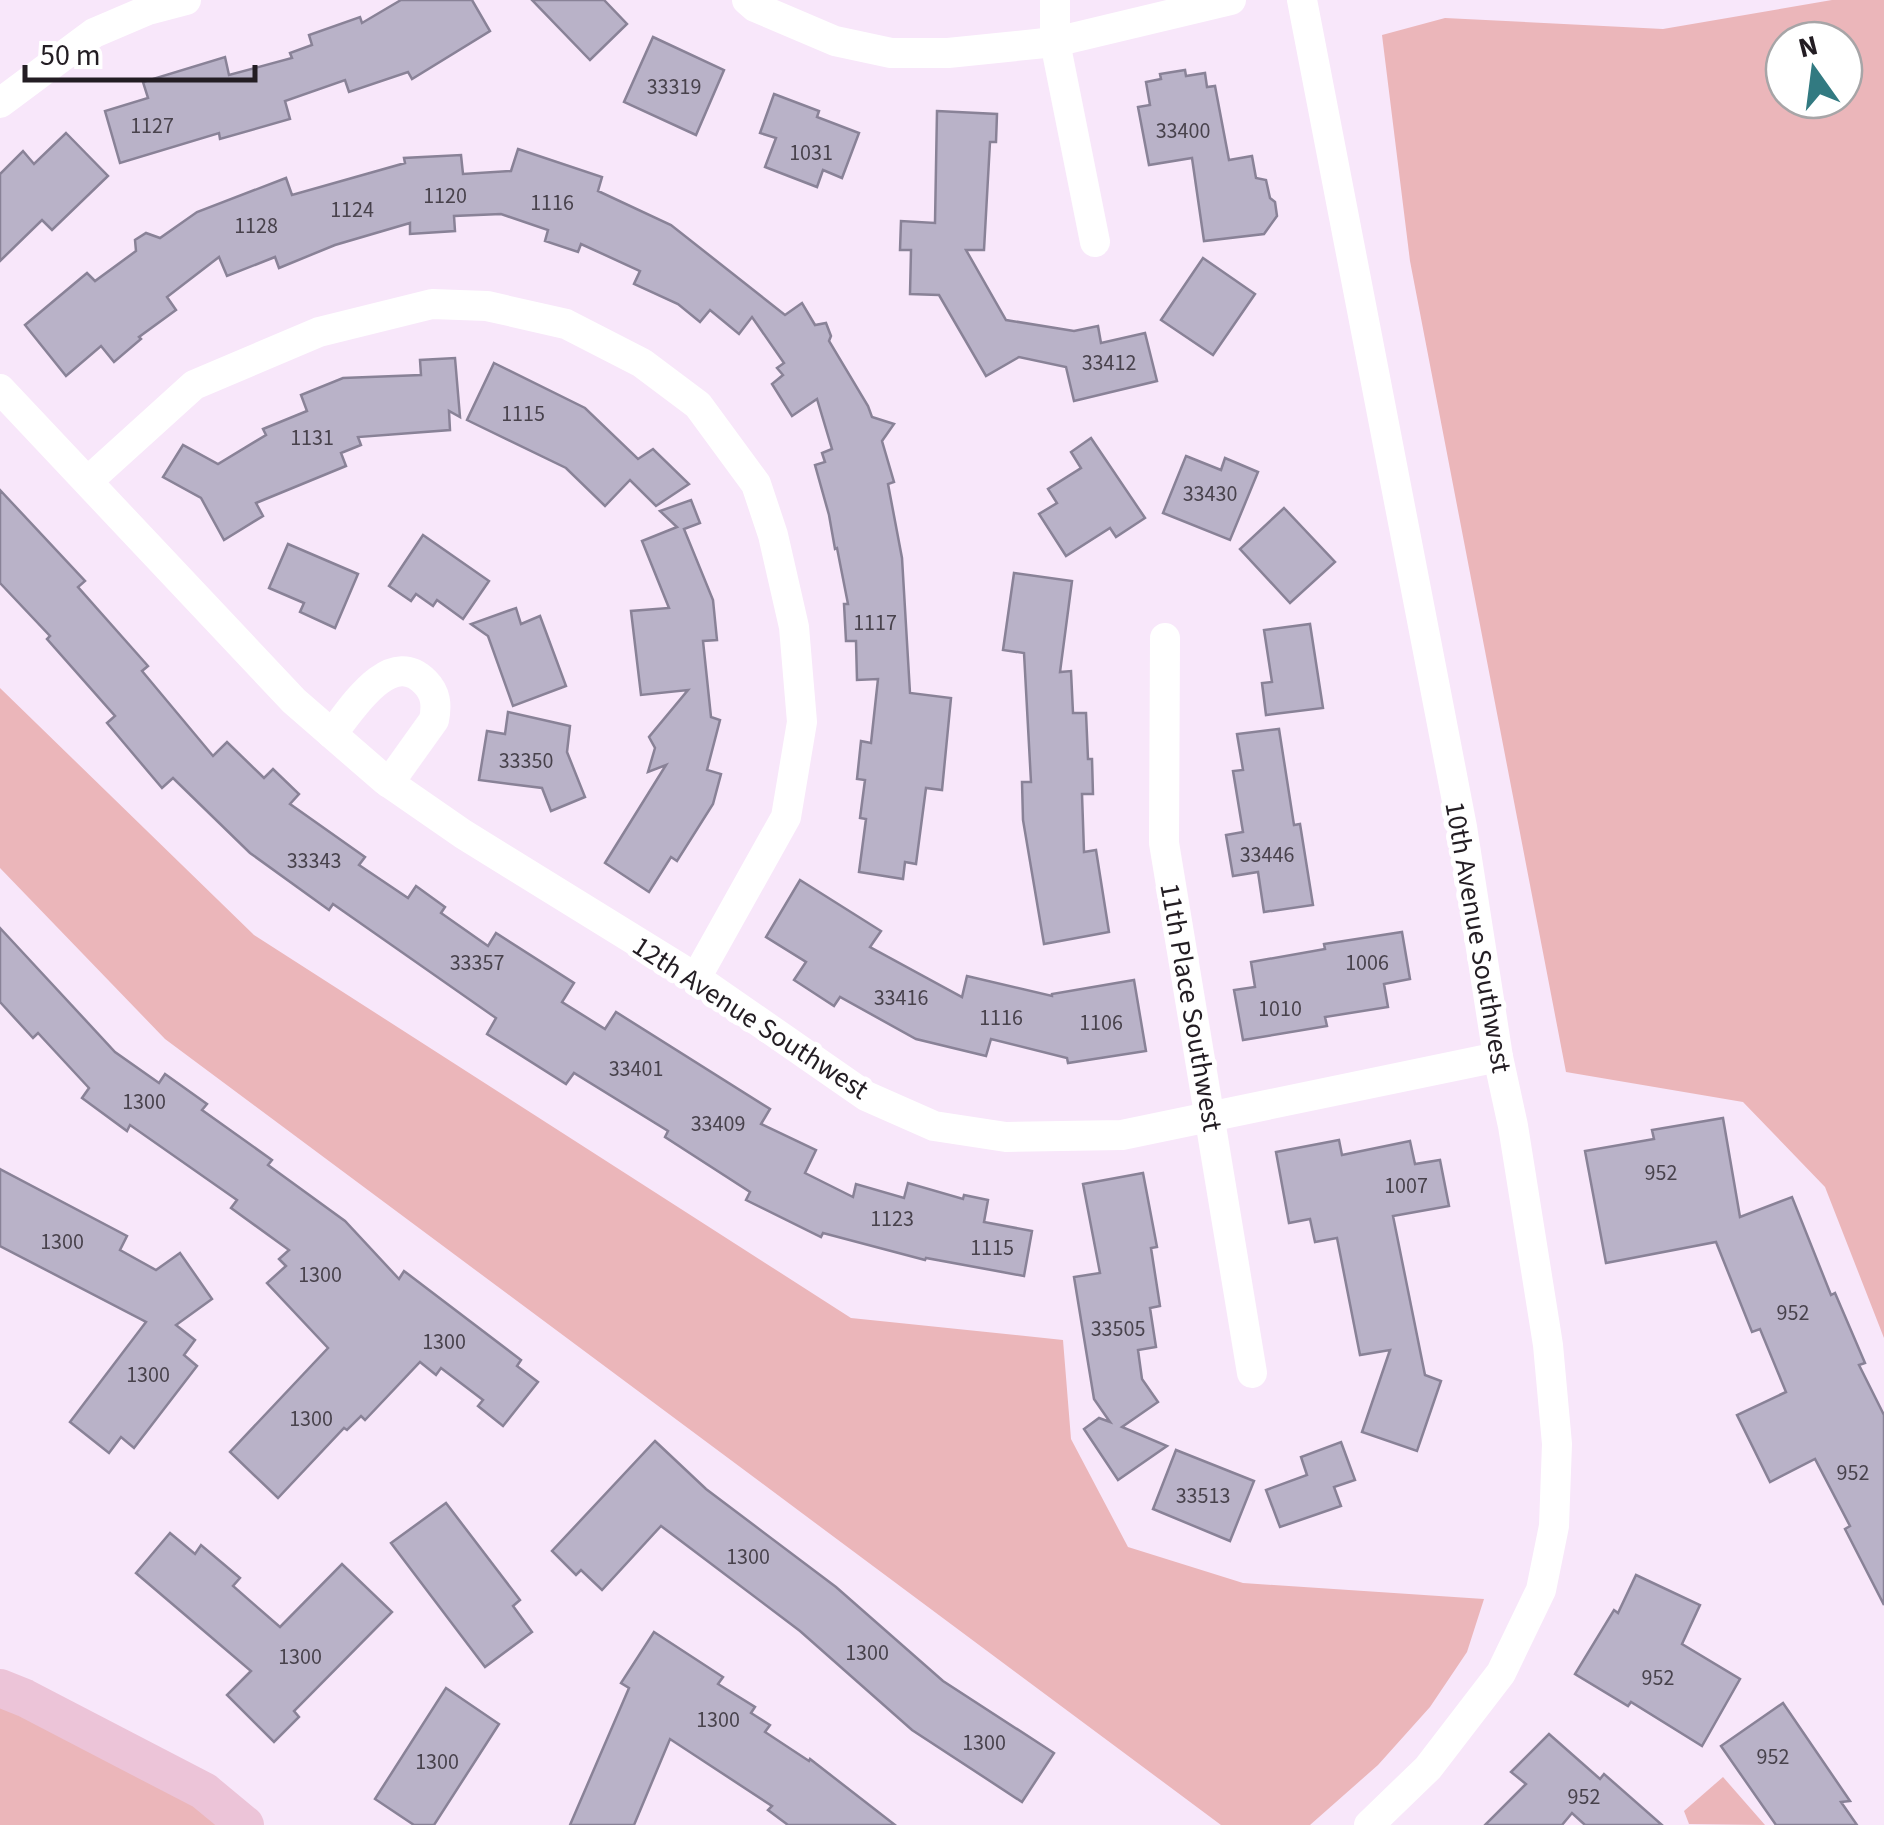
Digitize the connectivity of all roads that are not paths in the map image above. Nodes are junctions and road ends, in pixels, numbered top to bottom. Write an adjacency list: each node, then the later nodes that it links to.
1 (186, 0): 6 (street)
2 (1054, 0): 7 (street)
3 (1231, 0): 7 (street)
4 (1302, 0): 16 (street, 10th Avenue Southwest)
5 (751, 3): 7 (street)
6 (147, 5): 8 (street)
7 (1055, 42): 9 (street)
8 (0, 103)
9 (1094, 242)
10 (0, 389): 11 (street, 12th Avenue Southwest)
11 (88, 481): 13 (street, 12th Avenue Southwest); 15 (street)
12 (1165, 638): 17 (street, 11th Place Southwest)
13 (332, 734): 14 (street, 12th Avenue Southwest); 14 (street)
14 (389, 782): 15 (street, 12th Avenue Southwest)
15 (696, 978): 17 (street, 12th Avenue Southwest)
16 (1498, 1057): 17 (street, 12th Avenue Southwest); 21 (street, 10th Avenue Southwest)
17 (1210, 1116): 18 (street, 11th Place Southwest)
18 (1252, 1373)
19 (0, 1688): 20 (main road)
20 (244, 1825)
21 (1369, 1825)

